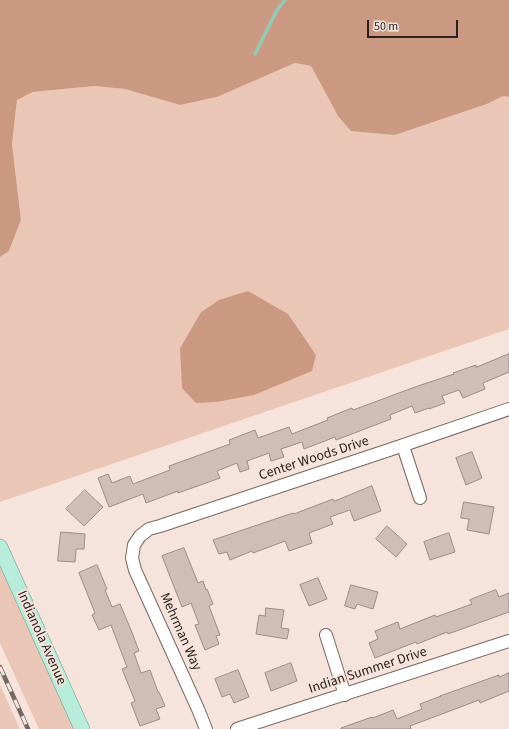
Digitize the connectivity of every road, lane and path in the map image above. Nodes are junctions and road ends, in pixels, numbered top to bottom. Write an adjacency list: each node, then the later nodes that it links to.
1 (509, 409): 2 (street, Center Woods Drive)
2 (403, 446): 3 (street); 4 (street, Center Woods Drive)
3 (420, 498)
4 (134, 545): 10 (street, Mehrman Way)
5 (0, 547): 9 (main road, Indianola Avenue)
6 (326, 635): 8 (street)
7 (509, 641): 8 (street, Indian Summer Drive)
8 (345, 694): 11 (street, Indian Summer Drive)
9 (82, 729)
10 (206, 729)
11 (237, 729)

